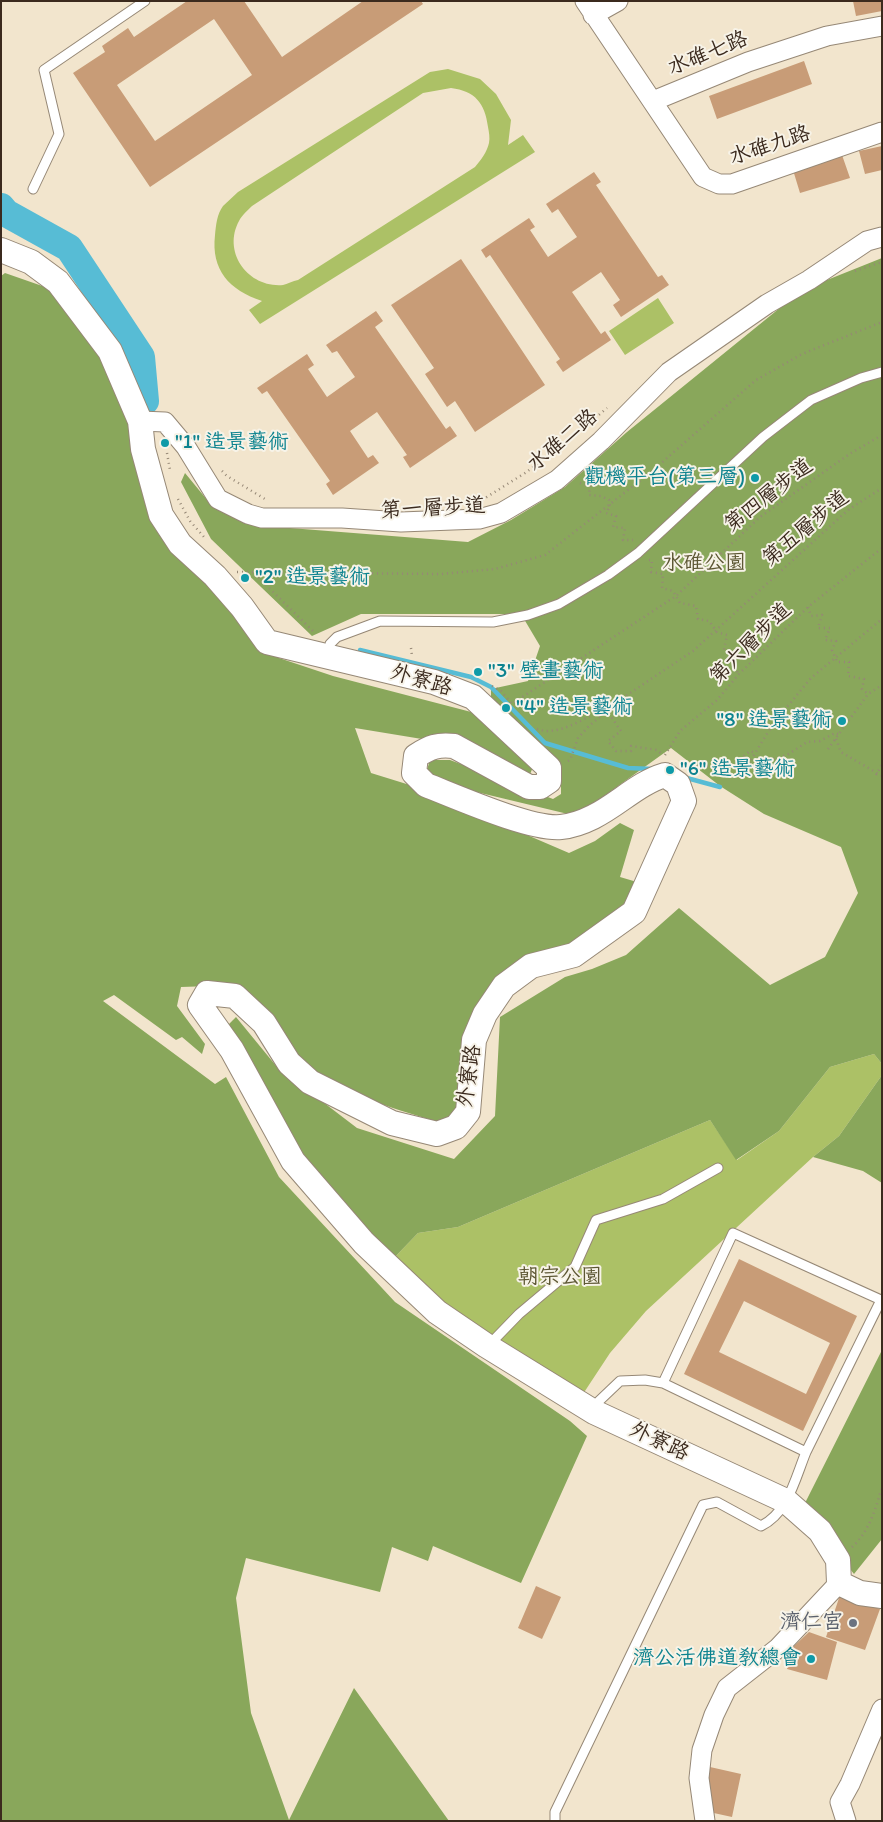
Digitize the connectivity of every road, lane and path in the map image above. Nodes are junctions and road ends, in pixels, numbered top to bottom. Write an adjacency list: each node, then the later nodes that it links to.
1 (145, 1): 7 (lane)
2 (618, 1): 3 (street)
3 (589, 8): 5 (street, 水碓七路)
4 (882, 26): 5 (street, 水碓七路)
5 (653, 101): 6 (street, 水碓九路)
6 (882, 132)
7 (33, 189)
8 (882, 237): 15 (street, 水碓二路)
9 (1, 250): 14 (street, 外寮路)
10 (882, 262): 11 (path)
11 (851, 273)
12 (882, 372): 26 (lane)
13 (608, 408): 23 (path)
14 (140, 421): 15 (street); 34 (street, 外寮路)
15 (165, 429): 17 (path)
16 (882, 434): 30 (path, 第四層步道)
17 (171, 477)
18 (582, 479): 26 (path)
19 (882, 488): 33 (path, 第五層步道)
20 (176, 495): 24 (path)
21 (264, 499): 22 (path)
22 (273, 500)
23 (481, 500)
24 (209, 544)
25 (882, 548): 31 (path, 第六層步道)
26 (638, 553): 30 (path); 34 (lane)
27 (232, 565): 28 (path)
28 (239, 571)
29 (254, 573): 34 (path)
30 (676, 596): 33 (path); 39 (path, 第四層步道)
31 (808, 607): 35 (path); 36 (path, 第六層步道)
32 (882, 619): 35 (path)
33 (715, 630): 36 (path); 42 (path, 第五層步道)
34 (329, 651): 54 (street, 外寮路)
35 (836, 656): 38 (path); 47 (path)
36 (739, 674): 42 (path, 第六層步道)
37 (882, 684): 38 (path)
38 (868, 694): 44 (path)
39 (511, 704): 40 (path, 第四層步道); 41 (path)
40 (507, 707)
41 (518, 711)
42 (608, 711): 43 (path); 48 (path, 第五層步道)
43 (535, 728)
44 (838, 734): 45 (path); 47 (path)
45 (836, 738): 46 (path); 51 (path)
46 (828, 749)
47 (755, 753): 50 (path)
48 (570, 760)
49 (882, 764): 51 (path)
50 (683, 767)
51 (876, 775): 52 (path)
52 (882, 776)
53 (718, 1168): 54 (lane)
54 (487, 1346): 56 (street, 外寮路)
55 (662, 1383): 56 (lane); 57 (lane); 57 (lane)
56 (594, 1412): 59 (street, 外寮路)
57 (806, 1452): 59 (lane)
58 (882, 1487): 60 (path)
59 (786, 1501): 60 (street, 外寮路); 64 (lane)
60 (838, 1560): 61 (street, 外寮路)
61 (839, 1583): 62 (street); 65 (street)
62 (882, 1596)
63 (882, 1709): 66 (street)
64 (555, 1821)
65 (704, 1821)
66 (846, 1821)

